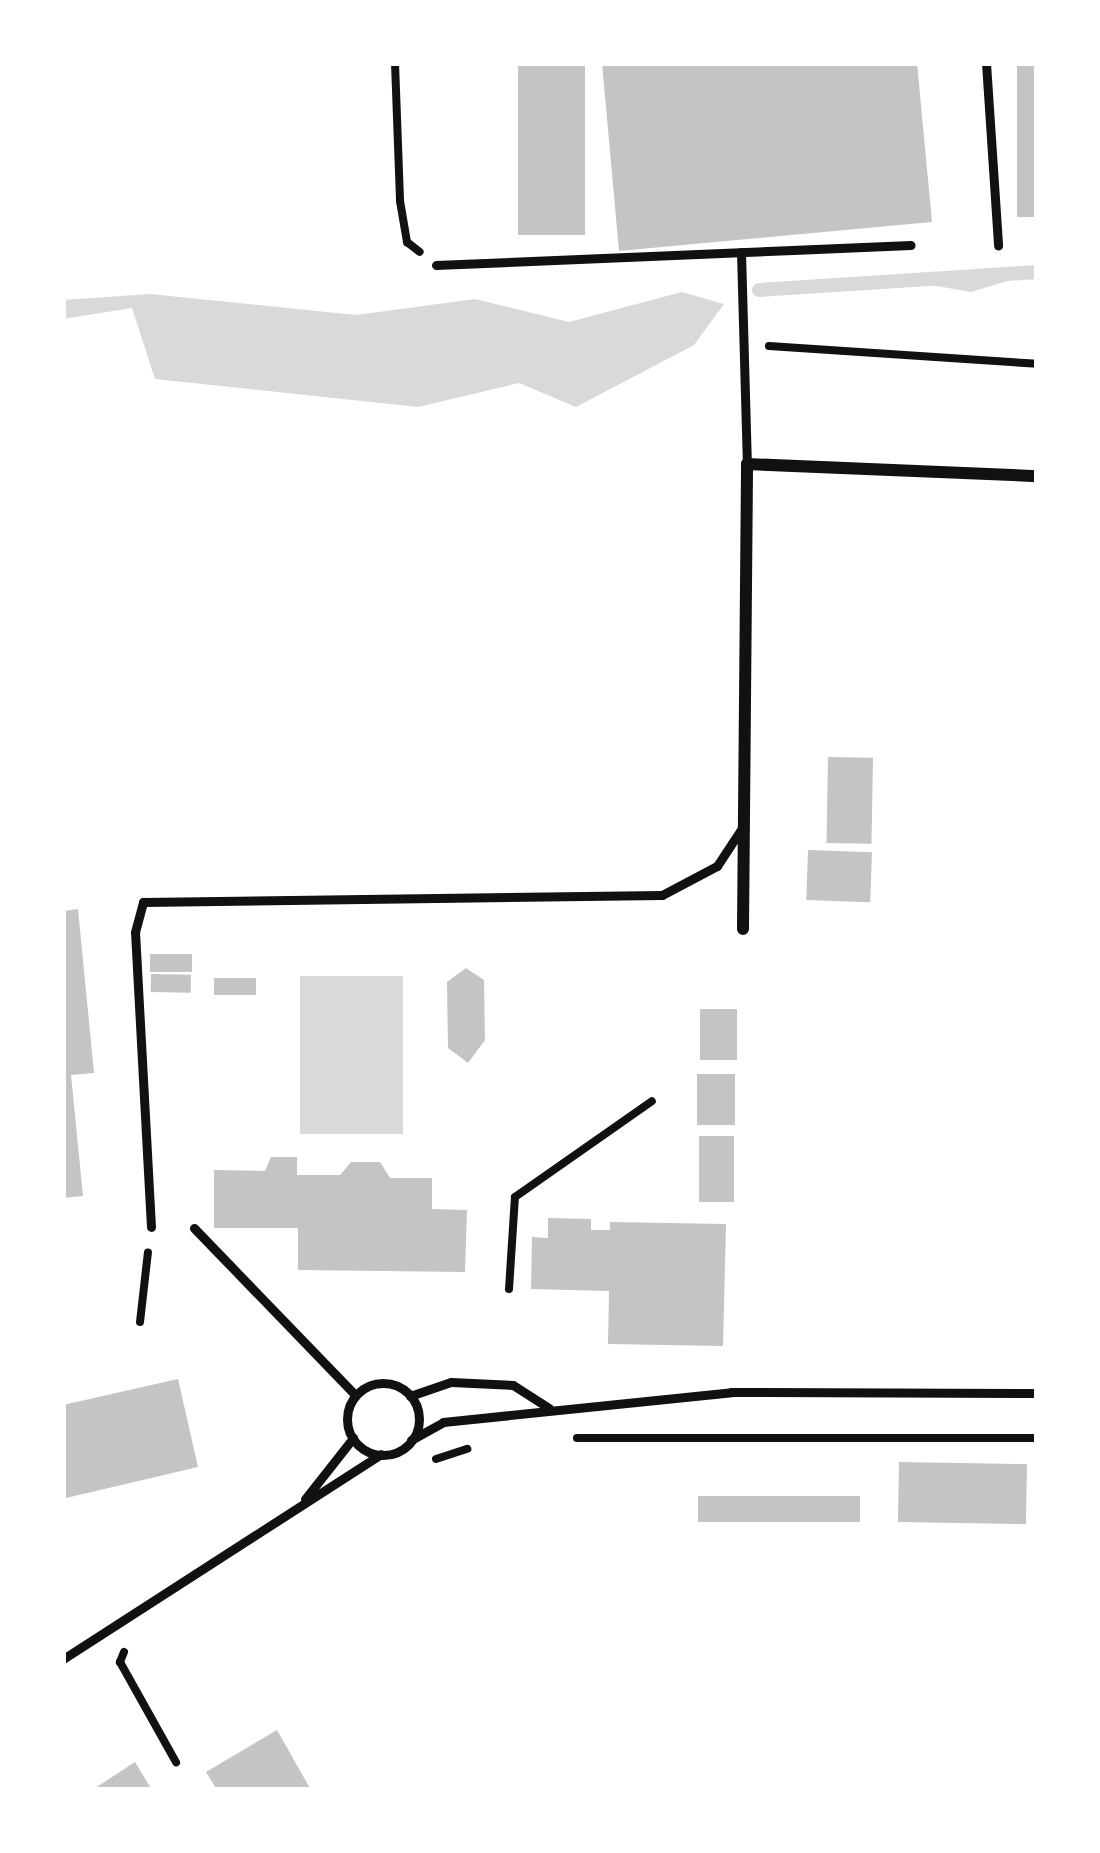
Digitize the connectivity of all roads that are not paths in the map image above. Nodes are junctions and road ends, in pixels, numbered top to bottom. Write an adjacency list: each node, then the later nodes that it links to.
1 (986, 63): 3 (lane)
2 (911, 245): 4 (lane)
3 (998, 246)
4 (741, 252): 5 (lane); 6 (lane)
5 (436, 265)
6 (747, 464): 7 (street); 8 (street)
7 (1037, 476)
8 (744, 825): 9 (street); 10 (lane)
9 (743, 929)
10 (151, 1227)
11 (194, 1228): 13 (lane)
12 (1037, 1393): 15 (lane)
13 (356, 1395): 14 (lane); 16 (lane)
14 (410, 1396): 15 (lane); 17 (lane)
15 (549, 1408): 17 (lane)
16 (352, 1438): 18 (lane); 19 (lane)
17 (411, 1440): 18 (lane)
18 (381, 1454): 19 (lane)
19 (302, 1503): 20 (lane)
20 (63, 1659)

